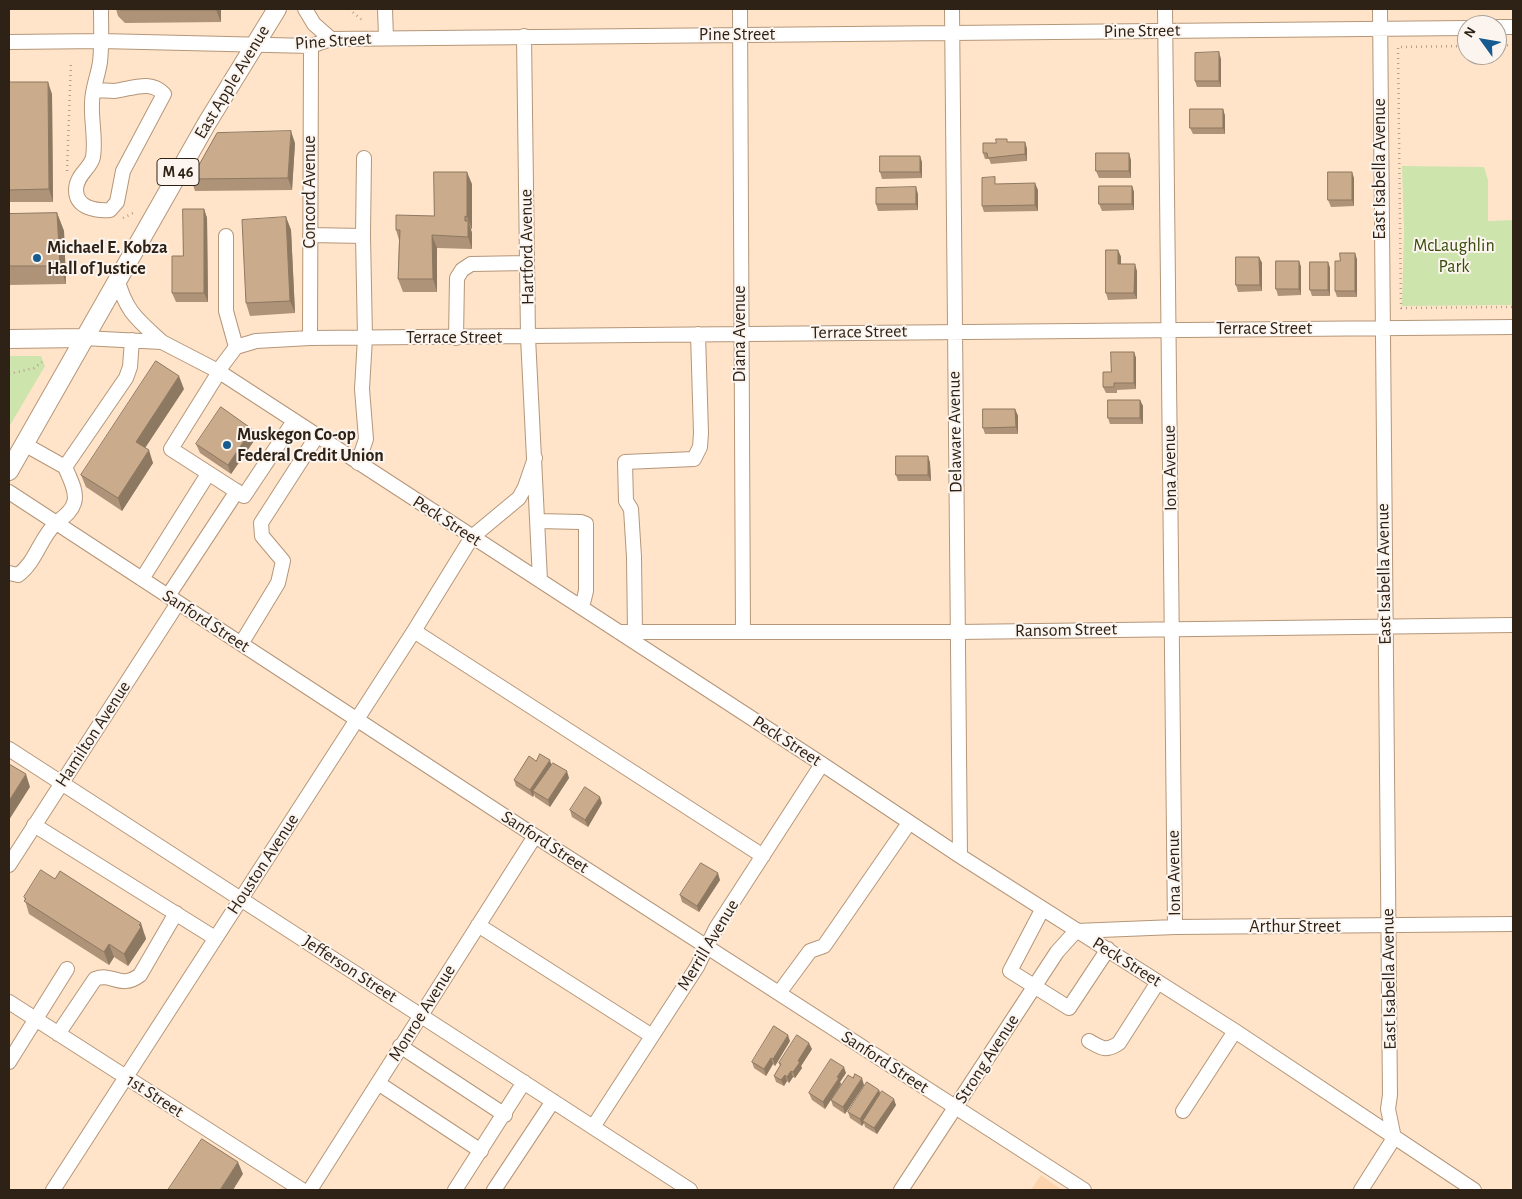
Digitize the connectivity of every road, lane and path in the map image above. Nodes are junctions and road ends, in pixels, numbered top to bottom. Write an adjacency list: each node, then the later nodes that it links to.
1 (100, 9): 20 (street)
2 (277, 9): 21 (main road, East Apple Avenue / M 46)
3 (305, 9): 17 (street)
4 (348, 9): 10 (path)
5 (385, 9): 18 (street)
6 (740, 9): 16 (street, Diana Avenue)
7 (952, 9): 14 (street, Delaware Avenue)
8 (1165, 9): 13 (street, Iona Avenue)
9 (1380, 9): 11 (street, East Isabella Avenue)
10 (362, 20)
11 (1380, 28): 12 (street, Pine Street); 13 (street, Pine Street); 33 (street, East Isabella Avenue)
12 (1457, 28)
13 (1165, 30): 14 (street, Pine Street); 34 (street, Iona Avenue)
14 (952, 33): 16 (street, Pine Street); 35 (street, Delaware Avenue)
15 (524, 36): 16 (street, Pine Street); 18 (street, Pine Street); 29 (street, Hartford Avenue)
16 (739, 36): 36 (street, Diana Avenue)
17 (331, 38): 18 (street, Pine Street); 22 (street, Pine Street)
18 (386, 38)
19 (9, 42): 20 (street, Pine Street)
20 (100, 42): 21 (street, Pine Street); 24 (street)
21 (254, 44): 22 (street, Pine Street); 30 (main road, East Apple Avenue / M 46)
22 (311, 46): 26 (street, Concord Avenue)
23 (1457, 46): 31 (path)
24 (94, 90): 24 (street)
25 (364, 158): 28 (street)
26 (310, 235): 28 (street); 40 (street, Concord Avenue)
27 (226, 236): 46 (street)
28 (363, 236): 41 (street)
29 (527, 263): 38 (street, Hartford Avenue); 42 (street)
30 (117, 278): 39 (main road, East Apple Avenue / M 46); 45 (street)
31 (1513, 307)
32 (1513, 327): 33 (street, Terrace Street)
33 (1382, 328): 34 (street, Terrace Street); 68 (street, East Isabella Avenue)
34 (1168, 329): 35 (street, Terrace Street); 70 (street, Iona Avenue)
35 (954, 331): 36 (street, Terrace Street); 75 (street, Delaware Avenue)
36 (740, 333): 37 (street, Terrace Street); 74 (street, Diana Avenue)
37 (698, 334): 38 (street, Terrace Street); 73 (street)
38 (528, 337): 42 (street, Terrace Street); 53 (street, Hartford Avenue)
39 (83, 338): 43 (main road); 44 (street, Peck Street); 52 (main road, M 46)
40 (310, 338): 41 (street, Terrace Street); 46 (street, Terrace Street)
41 (365, 338): 42 (street, Terrace Street); 54 (street)
42 (456, 338)
43 (9, 339)
44 (132, 340): 45 (street, Peck Street); 55 (street)
45 (162, 342): 48 (street, Peck Street)
46 (236, 347): 48 (street)
47 (42, 362): 49 (path)
48 (218, 372): 50 (street, Peck Street); 57 (street)
49 (9, 374)
50 (294, 421): 51 (street, Peck Street); 59 (street, Hamilton Avenue)
51 (317, 436): 54 (street, Peck Street); 76 (street)
52 (24, 444): 55 (street); 56 (main road, M 46)
53 (535, 458): 60 (street, Hartford Avenue); 62 (street, Hartford Avenue)
54 (358, 463): 62 (street, Peck Street)
55 (65, 467): 61 (street)
56 (9, 471)
57 (208, 474): 59 (street); 64 (street)
58 (9, 492): 61 (street, Sanford Street)
59 (241, 494): 66 (street, Hamilton Avenue)
60 (538, 521): 65 (street, Hartford Avenue); 67 (street)
61 (56, 523): 63 (street); 64 (street, Sanford Street)
62 (472, 537): 65 (street, Peck Street); 71 (street, Houston Avenue)
63 (9, 572)
64 (142, 579): 66 (street, Sanford Street)
65 (540, 580): 67 (street, Peck Street)
66 (173, 600): 76 (street, Sanford Street); 80 (street, Hamilton Avenue)
67 (582, 607): 72 (street, Peck Street)
68 (1384, 625): 69 (street, Ransom Street); 70 (street, Ransom Street); 92 (street, East Isabella Avenue)
69 (1513, 625)
70 (1171, 628): 75 (street, Ransom Street); 93 (street, Iona Avenue)
71 (414, 631): 77 (street, Houston Avenue); 84 (street)
72 (618, 632): 73 (street, Ransom Street); 79 (street, Peck Street)
73 (636, 632): 74 (street, Ransom Street)
74 (743, 632): 75 (street, Ransom Street)
75 (958, 632): 85 (street, Delaware Avenue)
76 (241, 644): 77 (street, Sanford Street)
77 (356, 719): 83 (street, Sanford Street); 87 (street, Houston Avenue)
78 (9, 749): 80 (street, Jefferson Street)
79 (822, 764): 81 (street, Peck Street); 84 (street, Merrill Avenue)
80 (61, 784): 82 (street, Hamilton Avenue); 87 (street, Jefferson Street)
81 (909, 823): 85 (street, Peck Street); 101 (street)
82 (34, 825): 86 (street, Hamilton Avenue); 89 (street)
83 (535, 836): 91 (street, Monroe Avenue); 96 (street, Sanford Street)
84 (762, 856): 96 (street, Merrill Avenue)
85 (960, 856): 88 (street, Peck Street)
86 (9, 865)
87 (240, 899): 95 (street, Houston Avenue); 103 (street, Jefferson Street)
88 (1042, 910): 94 (street, Peck Street); 100 (street)
89 (176, 913): 95 (street); 106 (street)
90 (1513, 924): 92 (street, Arthur Street)
91 (478, 925): 103 (street, Monroe Avenue); 107 (street)
92 (1388, 926): 93 (street, Arthur Street); 119 (street, East Isabella Avenue)
93 (1175, 927): 94 (street, Arthur Street)
94 (1076, 931): 97 (street, Peck Street); 100 (street, Strong Avenue)
95 (215, 938): 111 (street, Houston Avenue)
96 (708, 947): 101 (street, Sanford Street); 107 (street, Merrill Avenue)
97 (1108, 949): 99 (street, Peck Street); 100 (street)
98 (67, 969): 104 (street)
99 (1158, 982): 105 (street, Peck Street); 108 (street)
100 (1035, 986): 115 (street, Strong Avenue)
101 (779, 993): 115 (street, Sanford Street)
102 (9, 1002): 104 (street, 1st Street)
103 (420, 1015): 109 (street, Monroe Avenue); 113 (street, Jefferson Street)
104 (35, 1019): 106 (street, 1st Street); 110 (street)
105 (1235, 1031): 116 (street); 119 (street, Peck Street)
106 (58, 1034): 111 (street, 1st Street)
107 (652, 1036): 118 (street, Merrill Avenue)
108 (1089, 1041)
109 (400, 1046): 112 (street, Monroe Avenue); 117 (street)
110 (9, 1062)
111 (126, 1077): 121 (street, Houston Avenue); 122 (street, 1st Street)
112 (378, 1082): 120 (street); 123 (street, Monroe Avenue)
113 (524, 1082): 114 (street, Jefferson Street); 117 (street)
114 (553, 1101): 118 (street, Jefferson Street); 125 (street)
115 (956, 1107): 127 (street, Strong Avenue); 128 (street, Sanford Street)
116 (1183, 1111)
117 (505, 1115): 120 (street)
118 (593, 1127): 126 (street, Jefferson Street)
119 (1394, 1138): 129 (street); 130 (street, Peck Street)
120 (481, 1151): 124 (street)
121 (53, 1190)
122 (302, 1190)
123 (310, 1190)
124 (456, 1190)
125 (494, 1190)
126 (690, 1190)
127 (901, 1190)
128 (1084, 1190)
129 (1361, 1190)
130 (1474, 1190)

